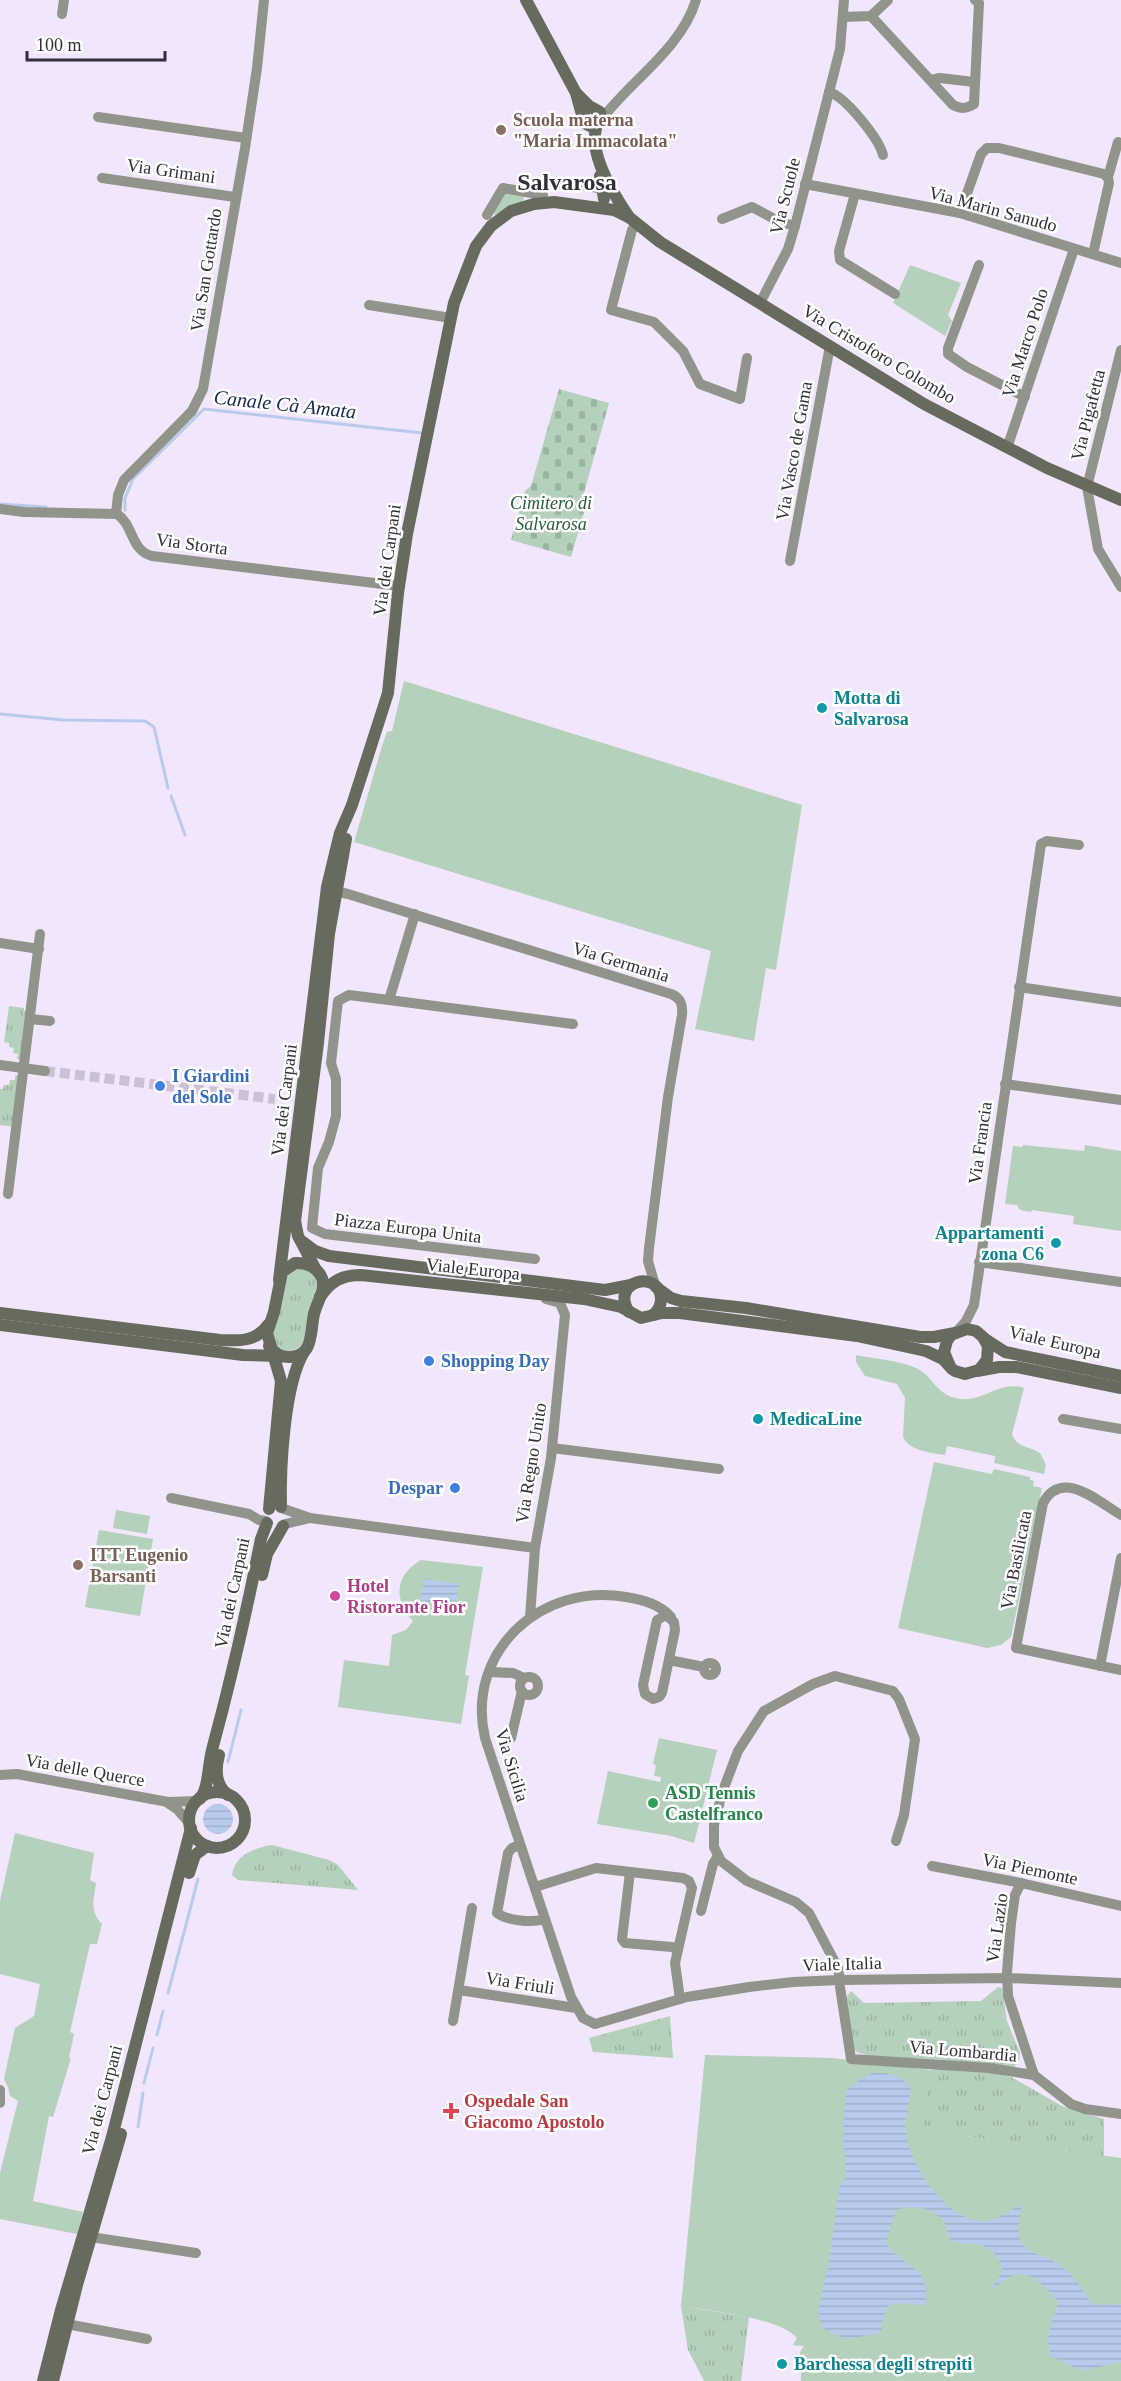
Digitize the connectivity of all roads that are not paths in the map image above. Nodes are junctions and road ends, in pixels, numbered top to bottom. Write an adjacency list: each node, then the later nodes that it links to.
1 (64, 0): 8 (street)
2 (264, 0): 18 (street, Via San Gottardo)
3 (696, 0): 14 (street)
4 (844, 0): 10 (street, Via Scuole)
5 (888, 0): 9 (street)
6 (975, 0): 12 (street)
7 (527, 1): 15 (street)
8 (62, 14)
9 (871, 16): 10 (street); 11 (street)
10 (843, 17): 13 (street, Via Scuole)
11 (931, 80): 12 (street); 12 (street)
12 (974, 82)
13 (829, 92): 20 (street); 24 (street, Via Scuole)
14 (619, 98): 15 (street); 17 (street)
15 (588, 113): 17 (street); 17 (street); 28 (street)
16 (98, 117): 18 (street)
17 (599, 122): 28 (street)
18 (246, 138): 27 (street, Via San Gottardo)
19 (1118, 142): 21 (street)
20 (884, 156)
21 (1108, 177): 29 (street); 35 (street)
22 (102, 178): 27 (street, Via Grimani)
23 (567, 182): 28 (street)
24 (805, 184): 25 (street, Via Marin Sanudo); 33 (street, Via Scuole)
25 (855, 194): 29 (street, Via Marin Sanudo); 38 (street)
26 (543, 195): 30 (street)
27 (235, 197): 50 (street, Via San Gottardo)
28 (608, 200): 32 (street, Via Cristoforo Colombo); 41 (street, Via dei Carpani)
29 (960, 213): 34 (street, Via Marin Sanudo)
30 (487, 215)
31 (722, 219): 33 (street)
32 (633, 221): 39 (street, Via Cristoforo Colombo); 44 (street)
33 (795, 226): 39 (street, Via Scuole)
34 (1074, 249): 35 (street, Via Marin Sanudo); 45 (street, Via Marco Polo)
35 (1093, 254): 37 (street, Via Marin Sanudo)
36 (980, 264): 45 (street)
37 (1121, 264)
38 (895, 294)
39 (760, 303): 42 (street, Via Cristoforo Colombo)
40 (369, 305): 41 (street)
41 (451, 318): 52 (street, Via dei Carpani)
42 (830, 346): 46 (street, Via Cristoforo Colombo); 51 (street, Via Vasco de Gama)
43 (1121, 350): 47 (street, Via Pigafetta)
44 (747, 358)
45 (1025, 397): 46 (street, Via Marco Polo)
46 (1007, 448): 47 (street, Via Cristoforo Colombo)
47 (1087, 487): 48 (street, Via Cristoforo Colombo); 53 (street)
48 (1121, 500)
49 (0, 509): 50 (street)
50 (116, 514): 52 (street, Via Storta)
51 (790, 561)
52 (399, 586): 54 (street, Via dei Carpani)
53 (1121, 587)
54 (352, 805): 56 (street, Via dei Carpani); 56 (street, Via dei Carpani)
55 (1079, 845): 63 (street, Via Francia)
56 (332, 894): 57 (street, Via Germania); 58 (street, Via dei Carpani); 62 (street, Via dei Carpani)
57 (415, 914): 64 (street); 77 (street, Via Germania)
58 (321, 924): 62 (street, Via dei Carpani); 81 (street, Via dei Carpani)
59 (40, 934): 61 (street)
60 (0, 943): 61 (street)
61 (39, 949): 66 (street)
62 (324, 983): 75 (street, Via dei Carpani)
63 (1019, 987): 65 (street); 72 (street, Via Francia)
64 (389, 1000): 68 (street, Piazza Europa Unita); 78 (street, Piazza Europa Unita)
65 (1121, 1002)
66 (30, 1019): 67 (street); 70 (street)
67 (50, 1021)
68 (573, 1024)
69 (0, 1065): 70 (street)
70 (24, 1068): 71 (street); 74 (street)
71 (45, 1071)
72 (1005, 1084): 73 (street); 79 (street, Via Francia)
73 (1121, 1100)
74 (8, 1189)
75 (300, 1239): 76 (street, Viale Europa); 80 (street, Via dei Carpani)
76 (329, 1256): 80 (street, Viale Europa); 83 (street, Viale Europa)
77 (648, 1258): 83 (street, Via Germania); 84 (street, Via Germania)
78 (535, 1259)
79 (980, 1262): 82 (street); 88 (street, Via Francia)
80 (310, 1264): 81 (street); 86 (street, Via dei Carpani)
81 (279, 1280): 93 (street, Via dei Carpani)
82 (1121, 1282)
83 (632, 1285): 84 (street, Viale Europa); 89 (street)
84 (655, 1286): 92 (street); 95 (street, Viale Europa)
85 (482, 1290): 86 (street, Viale Europa); 87 (street, Viale Europa); 91 (street)
86 (320, 1297): 97 (street, Via dei Carpani)
87 (609, 1304): 89 (street, Viale Europa); 91 (street)
88 (974, 1305): 95 (street, Via Francia); 96 (street, Via Francia)
89 (628, 1312): 92 (street, Viale Europa)
90 (0, 1313): 93 (street)
91 (565, 1315): 106 (street, Via Regno Unito)
92 (653, 1315): 100 (street, Viale Europa)
93 (272, 1319): 98 (street, Via dei Carpani)
94 (0, 1325): 99 (street)
95 (956, 1332): 96 (street, Viale Europa); 100 (street)
96 (982, 1336): 101 (street, Viale Europa); 103 (street, Viale Europa)
97 (304, 1351): 98 (street); 109 (street, Via dei Carpani)
98 (275, 1353): 99 (street); 102 (street, Via dei Carpani)
99 (243, 1355): 102 (street)
100 (950, 1366): 101 (street, Viale Europa)
101 (975, 1372): 103 (street, Viale Europa)
102 (280, 1374): 109 (street, Via dei Carpani)
103 (1120, 1379)
104 (1063, 1419): 105 (street)
105 (1121, 1429)
106 (552, 1448): 107 (street); 113 (street, Via Regno Unito)
107 (719, 1469)
108 (171, 1498): 109 (street)
109 (273, 1513): 111 (street); 112 (street); 112 (street); 124 (street, Via dei Carpani)
110 (1121, 1515): 121 (street, Via Basilicata)
111 (310, 1518): 112 (street); 113 (street)
112 (284, 1525): 124 (street, Via dei Carpani)
113 (535, 1548): 116 (street, Via Regno Unito)
114 (1121, 1558): 121 (street)
115 (642, 1601): 116 (street, Via Sicilia); 117 (street, Via Sicilia); 118 (street)
116 (530, 1617): 119 (street, Via Sicilia)
117 (671, 1617): 118 (street); 120 (street)
118 (656, 1625): 120 (street)
119 (497, 1654): 125 (street, Via Sicilia); 126 (street)
120 (669, 1660): 122 (street)
121 (1100, 1666): 123 (street)
122 (704, 1667)
123 (1121, 1670)
124 (237, 1672): 131 (street, Via dei Carpani); 132 (street, Via dei Carpani)
125 (489, 1672): 126 (street); 136 (street, Via Sicilia)
126 (513, 1673): 127 (street)
127 (524, 1678): 128 (street); 128 (street)
128 (522, 1691): 129 (street)
129 (511, 1738)
130 (0, 1775): 133 (street, Via delle Querce)
131 (228, 1794): 132 (street); 137 (street)
132 (199, 1800): 133 (street, Via delle Querce); 134 (street)
133 (165, 1802): 134 (street, Via delle Querce)
134 (191, 1826): 137 (street); 159 (street, Via dei Carpani)
135 (896, 1841): 138 (street)
136 (520, 1845): 142 (street, Via Sicilia); 146 (street)
137 (207, 1846): 159 (street, Via dei Carpani)
138 (718, 1856): 145 (street); 150 (street)
139 (932, 1866): 141 (street, Via Piemonte)
140 (630, 1872): 142 (street); 147 (street); 147 (street)
141 (1021, 1882): 143 (street, Via Piemonte); 148 (street, Via Lazio)
142 (535, 1887): 146 (street, Via Sicilia)
143 (1121, 1906)
144 (472, 1908): 151 (street, Via Friuli)
145 (701, 1911)
146 (545, 1919): 153 (street, Via Sicilia)
147 (678, 1950): 152 (street)
148 (1008, 1978): 149 (street, Viale Italia); 150 (street, Viale Italia); 155 (street, Via Lazio)
149 (1121, 1983)
150 (840, 1984): 152 (street, Viale Italia); 155 (street, Via Lombardia)
151 (459, 1990): 153 (street, Via Friuli); 154 (street, Via Friuli)
152 (680, 1999): 153 (street, Viale Italia)
153 (576, 2008)
154 (453, 2021)
155 (1034, 2075): 158 (street, Via Lombardia)
156 (0, 2090): 157 (street)
157 (0, 2103)
158 (1121, 2114)
159 (87, 2236): 160 (street); 161 (street, Via dei Carpani)
160 (196, 2253)
161 (62, 2324): 162 (street); 163 (street, Via dei Carpani); 164 (street, Via dei Carpani)
162 (147, 2339)
163 (43, 2381)
164 (53, 2381)

